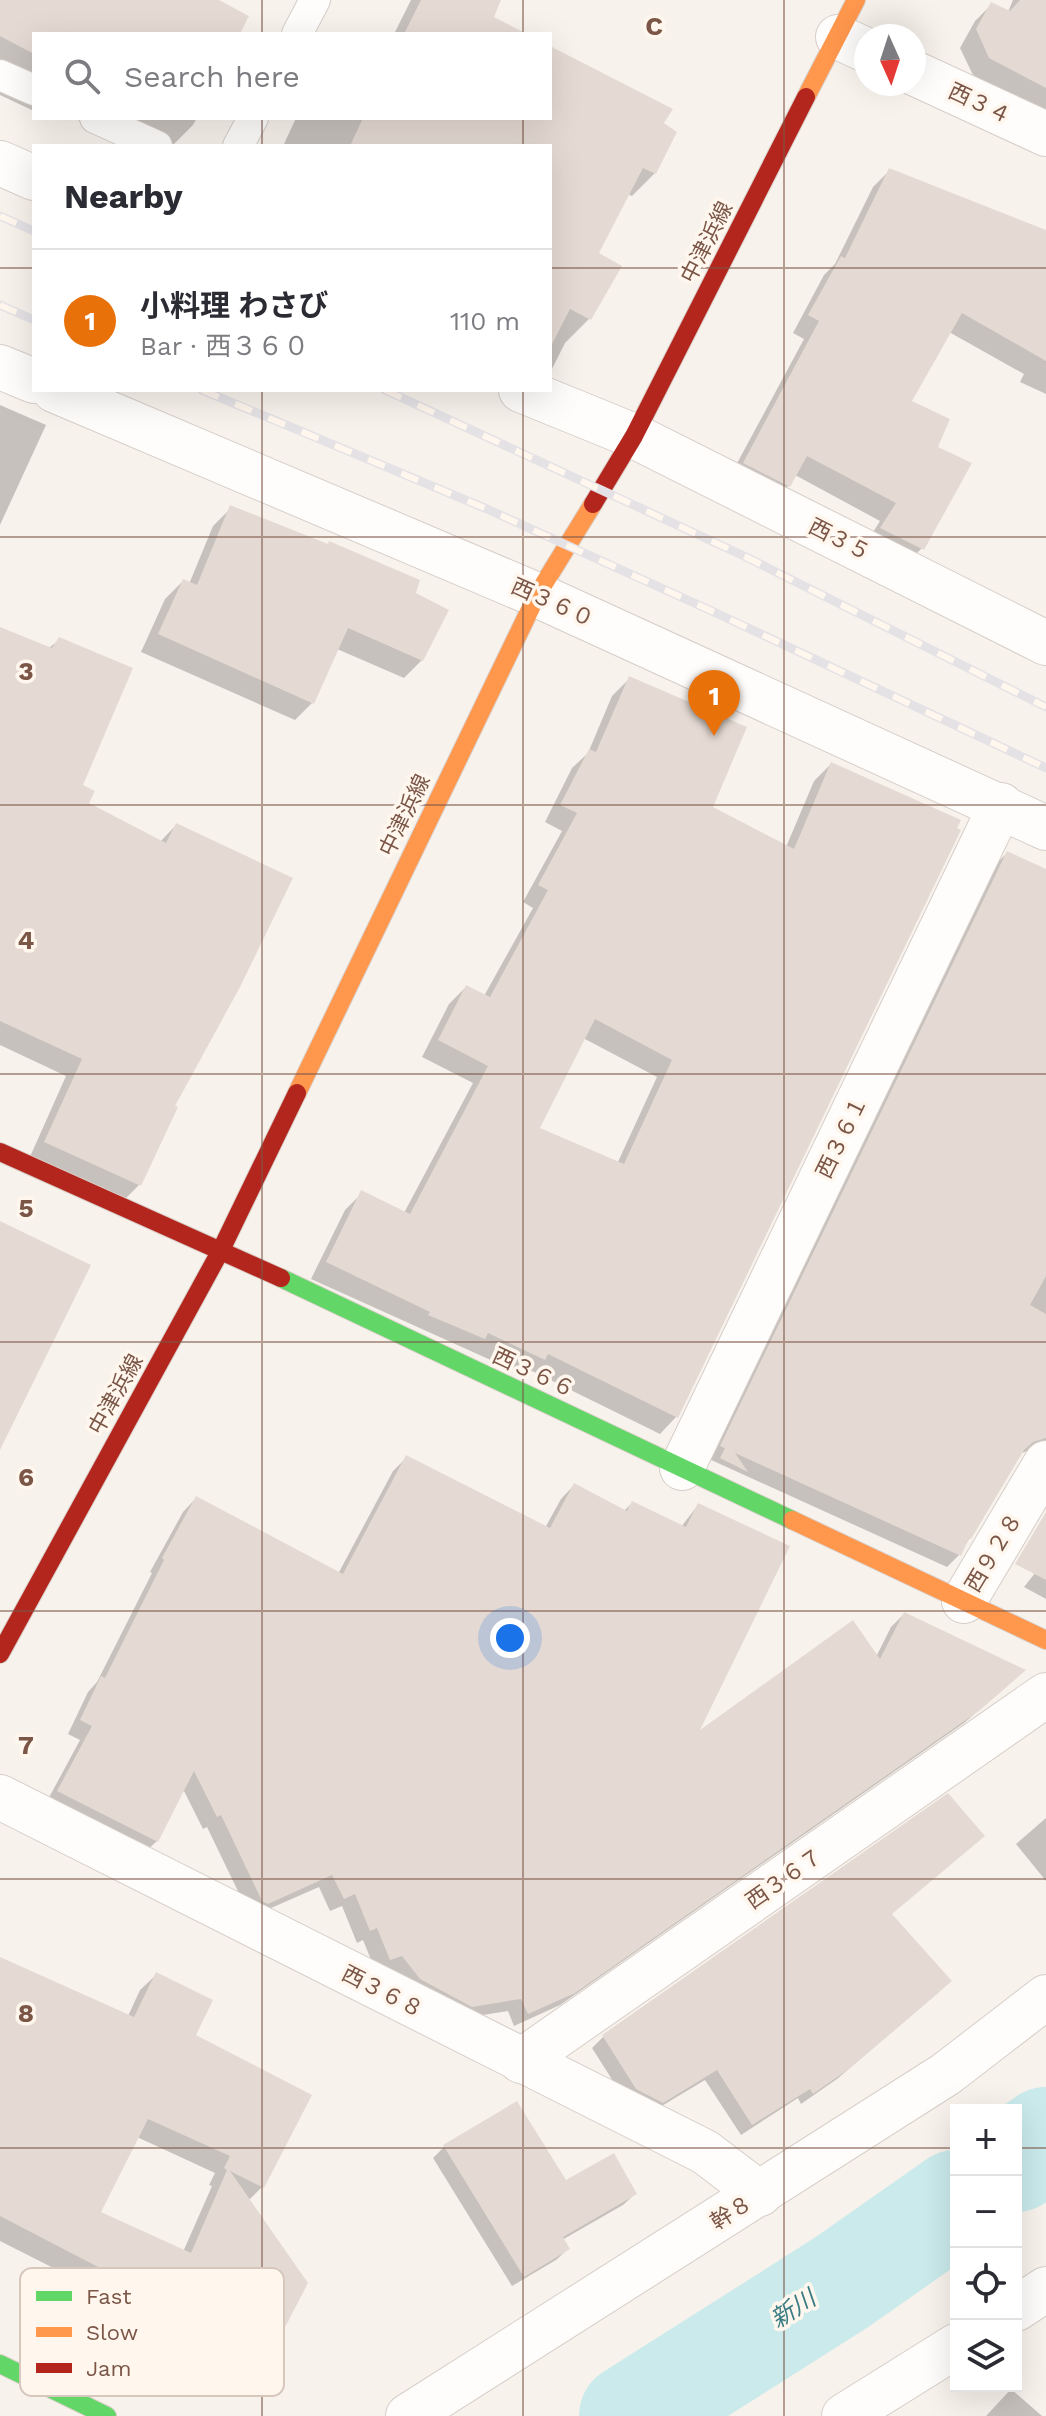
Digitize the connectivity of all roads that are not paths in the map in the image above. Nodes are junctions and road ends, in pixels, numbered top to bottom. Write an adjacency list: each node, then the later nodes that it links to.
1 (315, 0): 3 (lane)
2 (853, 29): 18 (street, 中津浜線)
3 (298, 32)
4 (0, 75): 6 (lane)
5 (926, 79): 9 (street, 西３４)
6 (32, 89)
7 (99, 120): 10 (lane)
8 (252, 120): 11 (lane)
9 (1046, 134)
10 (153, 144)
11 (239, 144)
12 (0, 163): 13 (street)
13 (32, 177)
14 (0, 367): 15 (street)
15 (32, 380)
16 (59, 392): 19 (street, 西３６０)
17 (526, 392): 18 (street, 西３５)
18 (634, 436): 19 (street, 中津浜線); 20 (street, 西３５)
19 (537, 595): 21 (street, 西３６０); 24 (street, 中津浜線)
20 (1046, 643)
21 (1001, 805): 22 (street, 西３６０); 26 (street, 西３６１)
22 (1046, 828)
23 (0, 1152): 24 (street, 西３６６)
24 (221, 1250): 26 (street, 西３６６); 29 (street, 中津浜線)
25 (1046, 1463): 27 (street, 西９２８)
26 (682, 1468): 27 (street, 西３６６)
27 (964, 1601): 28 (street, 西３６６)
28 (1046, 1640)
29 (0, 1654)
30 (1046, 1695): 33 (street, 西３６７)
31 (0, 1797): 33 (street, 西３６８)
32 (1046, 1997): 34 (street, 幹８)
33 (521, 2061): 34 (street, 西３６８)
34 (760, 2194): 43 (street, 幹８)
35 (1046, 2289): 36 (street)
36 (1022, 2305)
37 (950, 2350): 41 (street)
38 (0, 2364): 39 (street)
39 (20, 2374)
40 (66, 2396): 42 (street)
41 (860, 2413)
42 (107, 2416)
43 (408, 2416)

